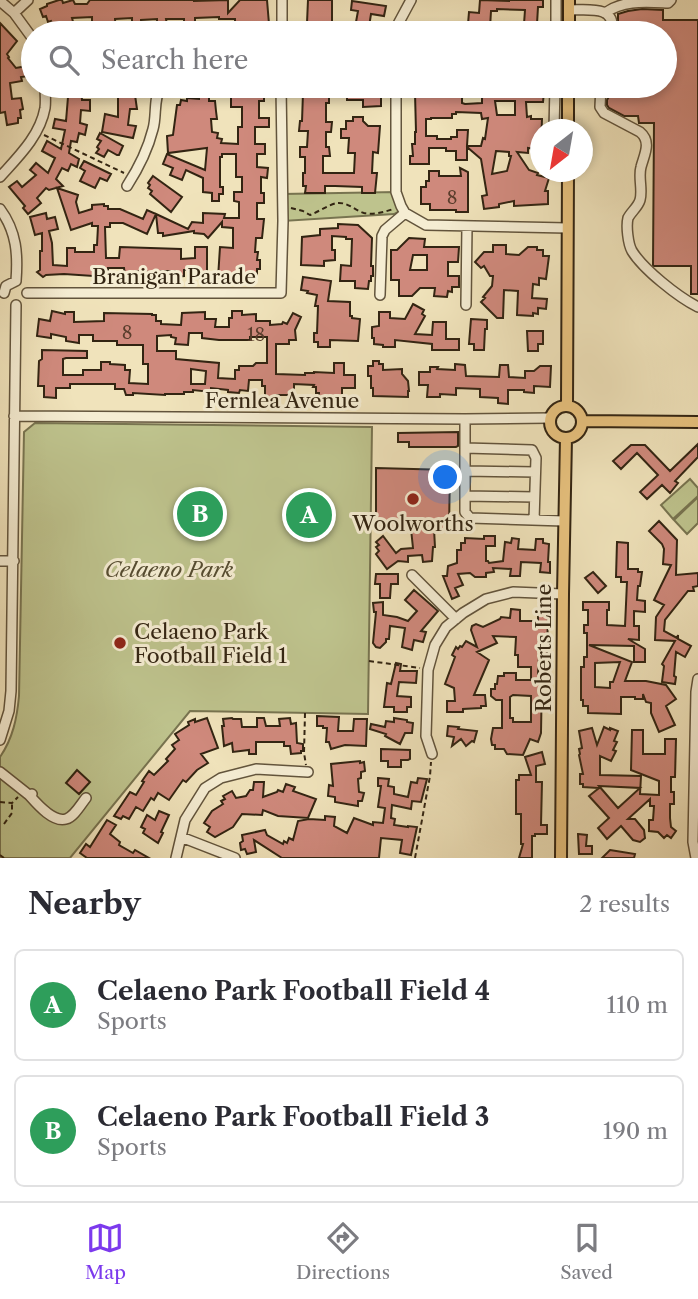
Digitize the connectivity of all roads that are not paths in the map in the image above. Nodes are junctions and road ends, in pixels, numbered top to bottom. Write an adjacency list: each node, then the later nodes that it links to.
1 (28, 0): 8 (street)
2 (282, 0): 10 (street)
3 (411, 0): 11 (street)
4 (556, 0): 12 (street)
5 (671, 0): 9 (street)
6 (0, 1): 8 (street)
7 (569, 5): 9 (street)
8 (14, 13): 14 (street)
9 (605, 13): 13 (street)
10 (282, 21)
11 (400, 21)
12 (556, 21)
13 (612, 21)
14 (21, 23)
15 (45, 98): 24 (street)
16 (155, 98): 26 (street)
17 (281, 98): 33 (street, Branigan Parade)
18 (396, 98): 28 (street)
19 (555, 98): 22 (street)
20 (569, 98): 23 (main road)
21 (600, 98): 37 (street)
22 (554, 119)
23 (568, 119)
24 (0, 177)
25 (566, 182): 30 (main road)
26 (127, 186)
27 (0, 209): 31 (street)
28 (403, 209): 29 (street); 34 (street)
29 (467, 226): 30 (street); 36 (street)
30 (568, 228): 38 (main road)
31 (16, 281): 32 (street); 33 (street)
32 (2, 293): 35 (street)
33 (27, 293): 35 (street)
34 (380, 295)
35 (16, 305): 39 (street)
36 (466, 305)
37 (698, 307)
38 (567, 406): 40 (main road); 42 (main road)
39 (14, 416): 41 (street, Fernlea Avenue); 53 (street)
40 (550, 418): 41 (street, Fernlea Avenue); 44 (main road)
41 (465, 419): 45 (street)
42 (582, 421): 43 (main road); 44 (main road)
43 (698, 422)
44 (566, 438): 51 (main road, Roberts Line)
45 (465, 448): 46 (street); 47 (street)
46 (465, 471): 47 (street); 48 (street)
47 (535, 472): 49 (street)
48 (465, 495): 49 (street); 50 (street)
49 (534, 497): 50 (street)
50 (534, 520): 51 (street)
51 (564, 521): 55 (main road, Roberts Line)
52 (0, 561): 53 (street)
53 (14, 561): 58 (street)
54 (412, 575): 56 (street)
55 (562, 594): 56 (street); 66 (main road, Roberts Line)
56 (456, 619): 59 (street)
57 (698, 679): 67 (street)
58 (0, 740)
59 (432, 754)
60 (0, 772): 62 (street)
61 (308, 772): 63 (street)
62 (86, 798)
63 (181, 837): 64 (street); 65 (street)
64 (176, 858)
65 (235, 858)
66 (561, 858)
67 (695, 858)

